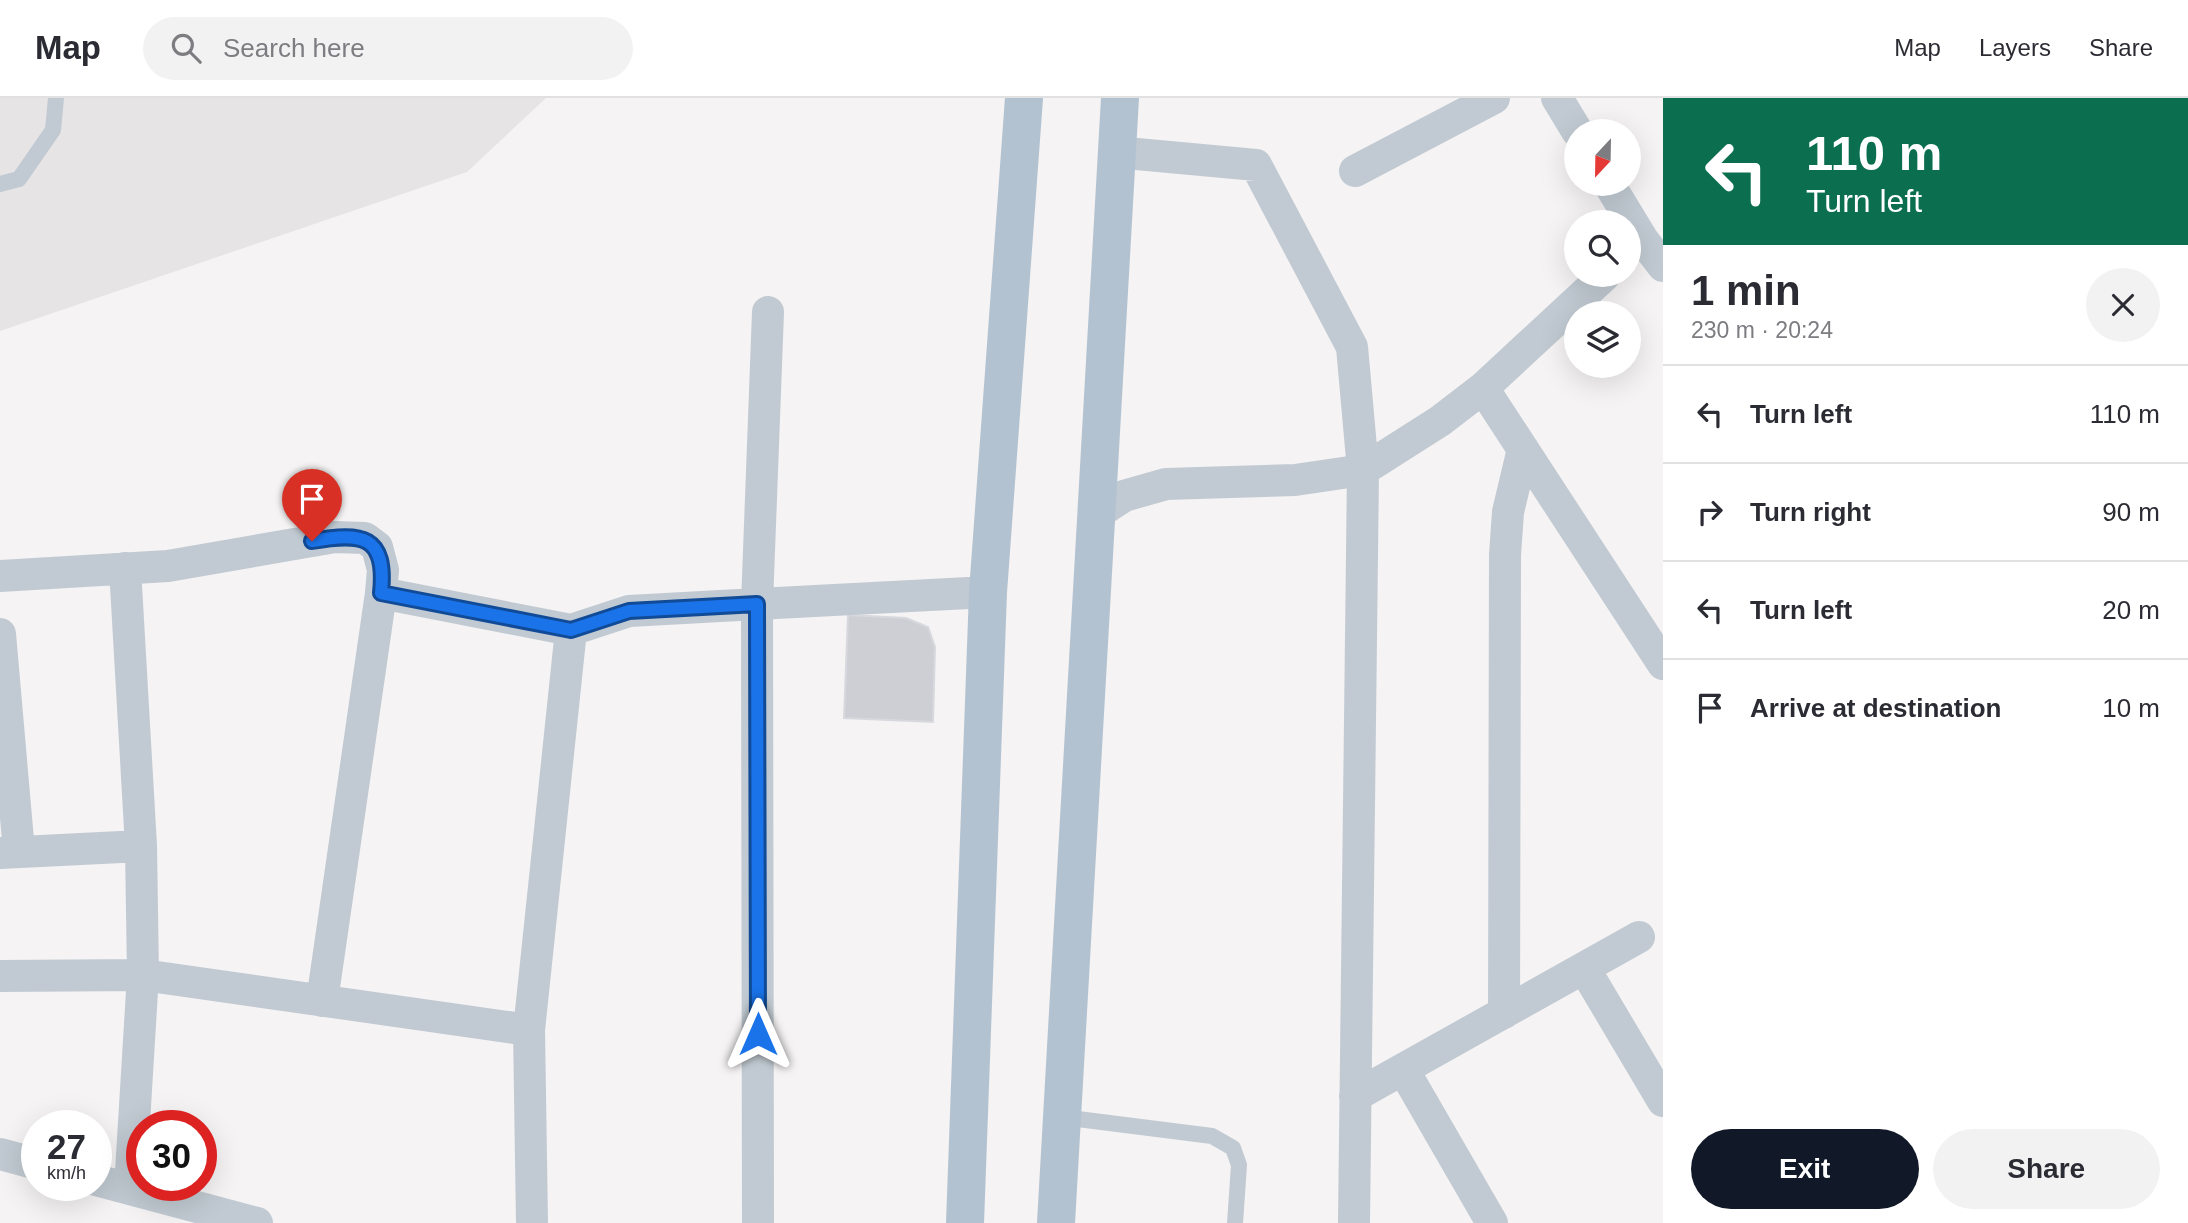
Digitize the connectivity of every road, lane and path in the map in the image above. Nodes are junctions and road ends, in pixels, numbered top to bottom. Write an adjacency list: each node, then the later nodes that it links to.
1 (56, 98): 9 (lane)
2 (1024, 98): 21 (main road)
3 (1119, 98): 7 (main road)
4 (1494, 98): 8 (street)
5 (1557, 98): 6 (street)
6 (1570, 119)
7 (1115, 152): 17 (street); 18 (main road)
8 (1355, 171)
9 (0, 184)
10 (1617, 196): 11 (street)
11 (1645, 240): 12 (street)
12 (1663, 266)
13 (1592, 287): 15 (street)
14 (768, 312): 23 (street)
15 (1483, 388): 16 (street); 17 (street)
16 (1523, 449): 26 (street); 35 (street)
17 (1363, 470): 18 (street); 38 (street)
18 (1095, 515): 41 (main road)
19 (125, 568): 20 (street); 22 (street); 28 (street)
20 (0, 576)
21 (988, 592): 23 (street); 48 (main road)
22 (381, 593): 24 (street); 34 (street)
23 (757, 604): 24 (street); 47 (street)
24 (571, 630): 36 (street)
25 (0, 634): 27 (street)
26 (1663, 664)
27 (2, 694): 29 (street)
28 (141, 845): 29 (street); 32 (street)
29 (10, 853)
30 (1639, 937): 31 (street)
31 (1584, 968): 35 (street); 39 (street)
32 (143, 975): 33 (street); 34 (street); 40 (street)
33 (0, 976)
34 (322, 1001): 36 (street)
35 (1504, 1013): 37 (street)
36 (529, 1030): 46 (street)
37 (1403, 1069): 38 (street); 52 (street)
38 (1355, 1096): 51 (street)
39 (1663, 1101)
40 (135, 1110)
41 (1062, 1117): 49 (main road); 50 (lane)
42 (0, 1154): 43 (street)
43 (21, 1160)
44 (177, 1201): 45 (street)
45 (257, 1223)
46 (532, 1223)
47 (758, 1223)
48 (965, 1223)
49 (1056, 1223)
50 (1236, 1223)
51 (1354, 1223)
52 (1492, 1223)

